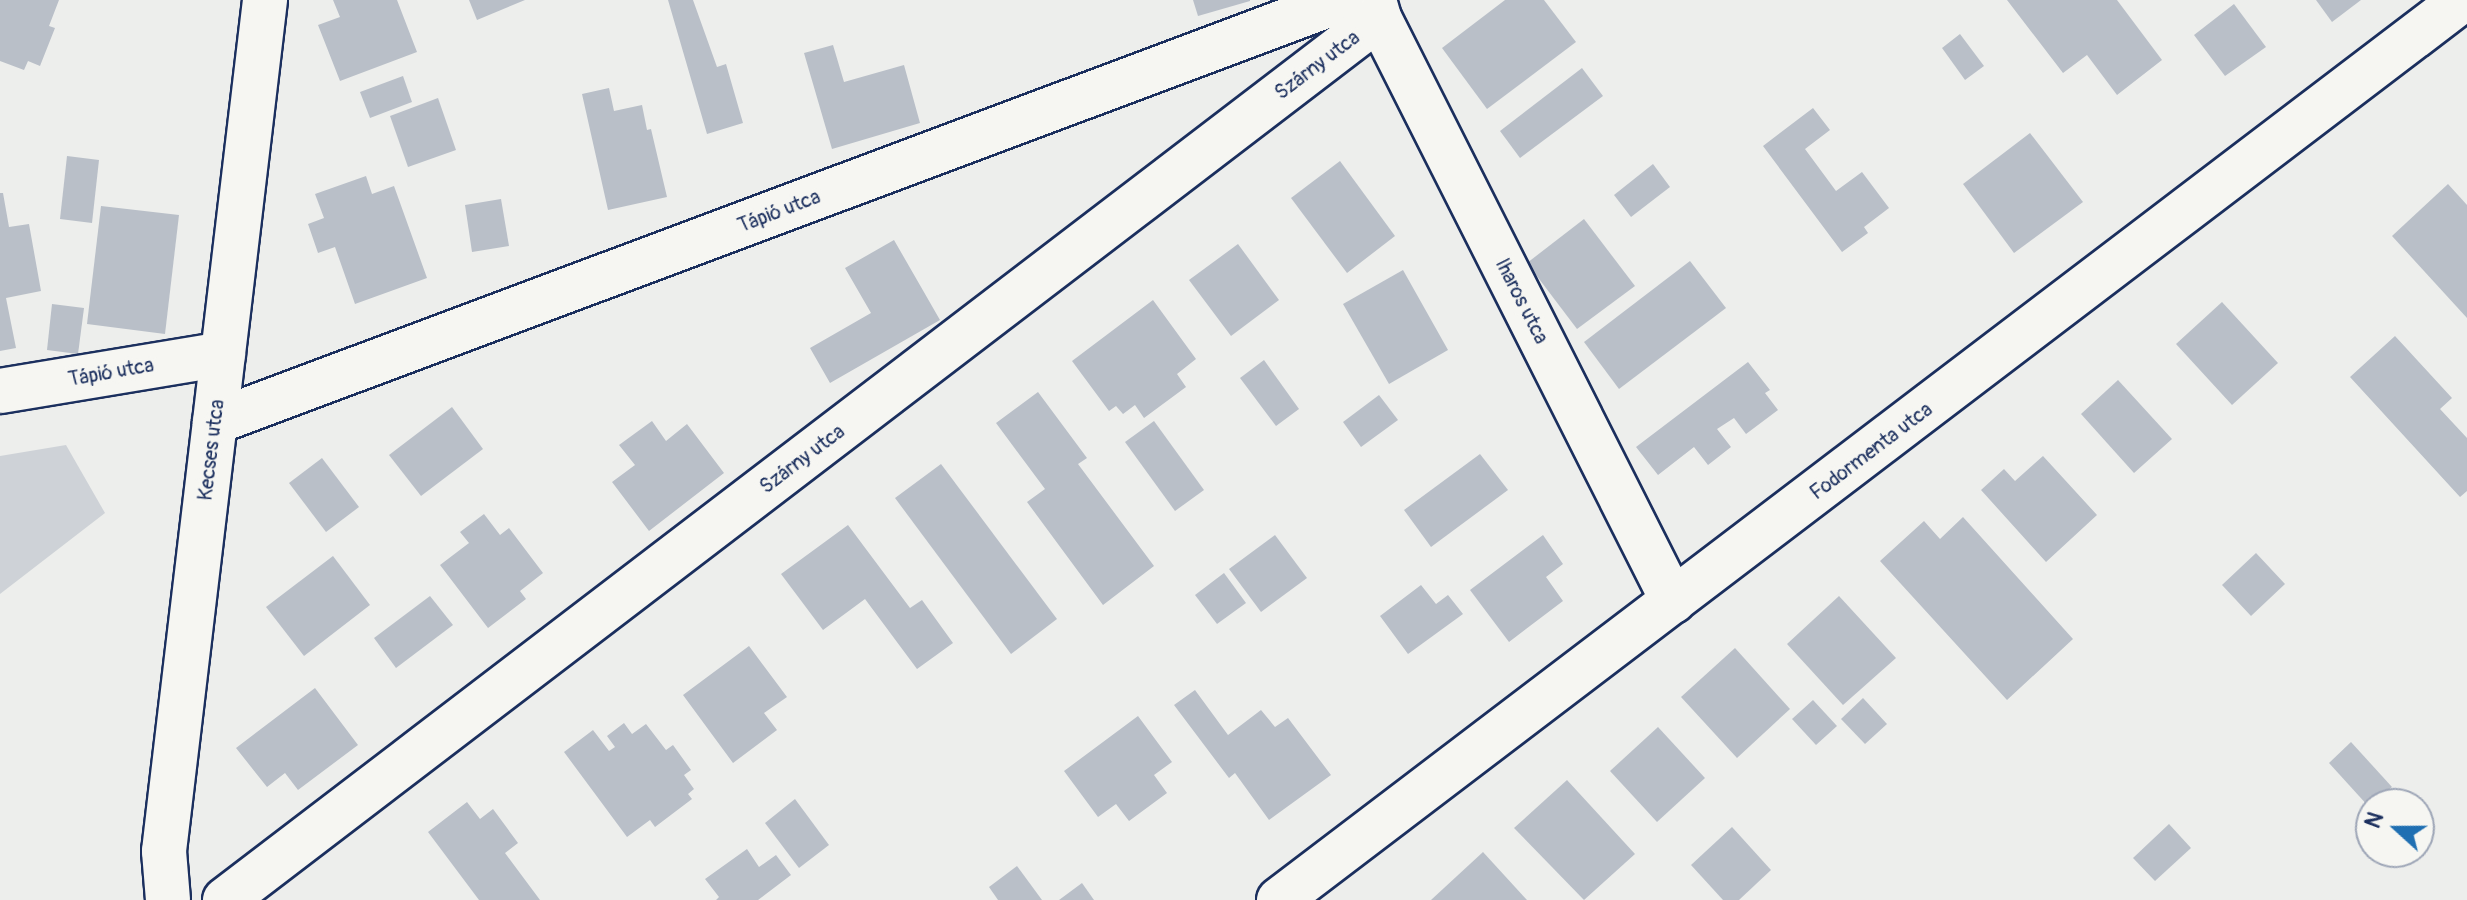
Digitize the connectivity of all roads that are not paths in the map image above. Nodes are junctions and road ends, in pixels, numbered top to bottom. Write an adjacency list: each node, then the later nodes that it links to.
1 (265, 0): 4 (street, Kecses utca)
2 (2462, 0): 7 (street, Fodormenta utca)
3 (1365, 6): 6 (street, Tápió utca); 7 (street, Iharos utca); 9 (street, Szárny utca)
4 (223, 354): 5 (street, Tápió utca); 6 (street, Kecses utca)
5 (0, 391)
6 (215, 422): 8 (street, Kecses utca)
7 (1673, 601): 10 (street, Fodormenta utca)
8 (168, 900)
9 (225, 900)
10 (1279, 900)

